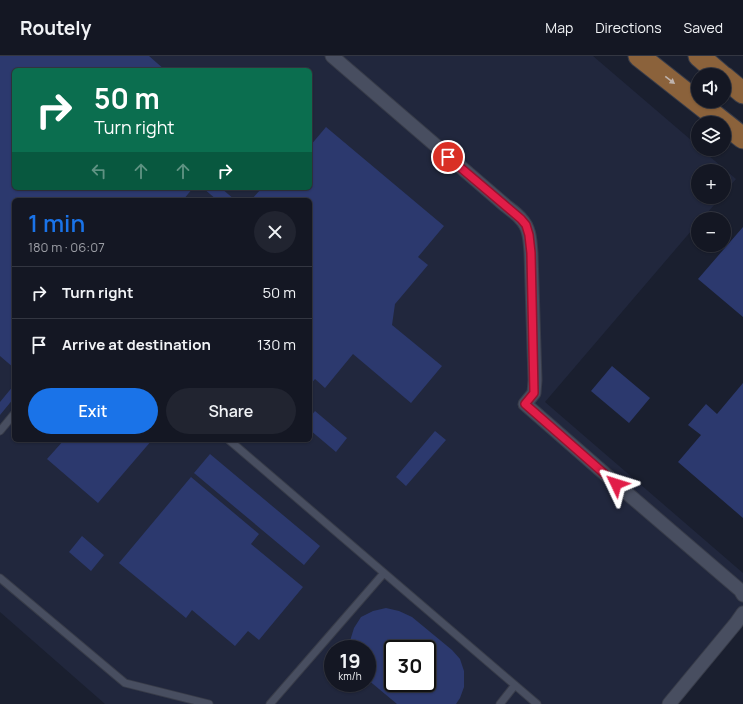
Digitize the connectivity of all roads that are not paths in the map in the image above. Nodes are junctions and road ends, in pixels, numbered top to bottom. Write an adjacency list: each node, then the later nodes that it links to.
1 (332, 56): 13 (street)
2 (639, 56): 7 (main road, one-way to 7)
3 (699, 56): 4 (main road)
4 (713, 68)
5 (731, 83): 6 (main road)
6 (743, 94)
7 (743, 138)
8 (12, 416): 9 (lane)
9 (0, 431)
10 (231, 442): 11 (lane)
11 (384, 573): 15 (lane); 17 (lane)
12 (0, 578): 16 (lane)
13 (743, 595)
14 (743, 613): 20 (street)
15 (515, 685): 18 (lane); 19 (lane)
16 (209, 704)
17 (270, 704)
18 (500, 704)
19 (537, 704)
20 (669, 704)

